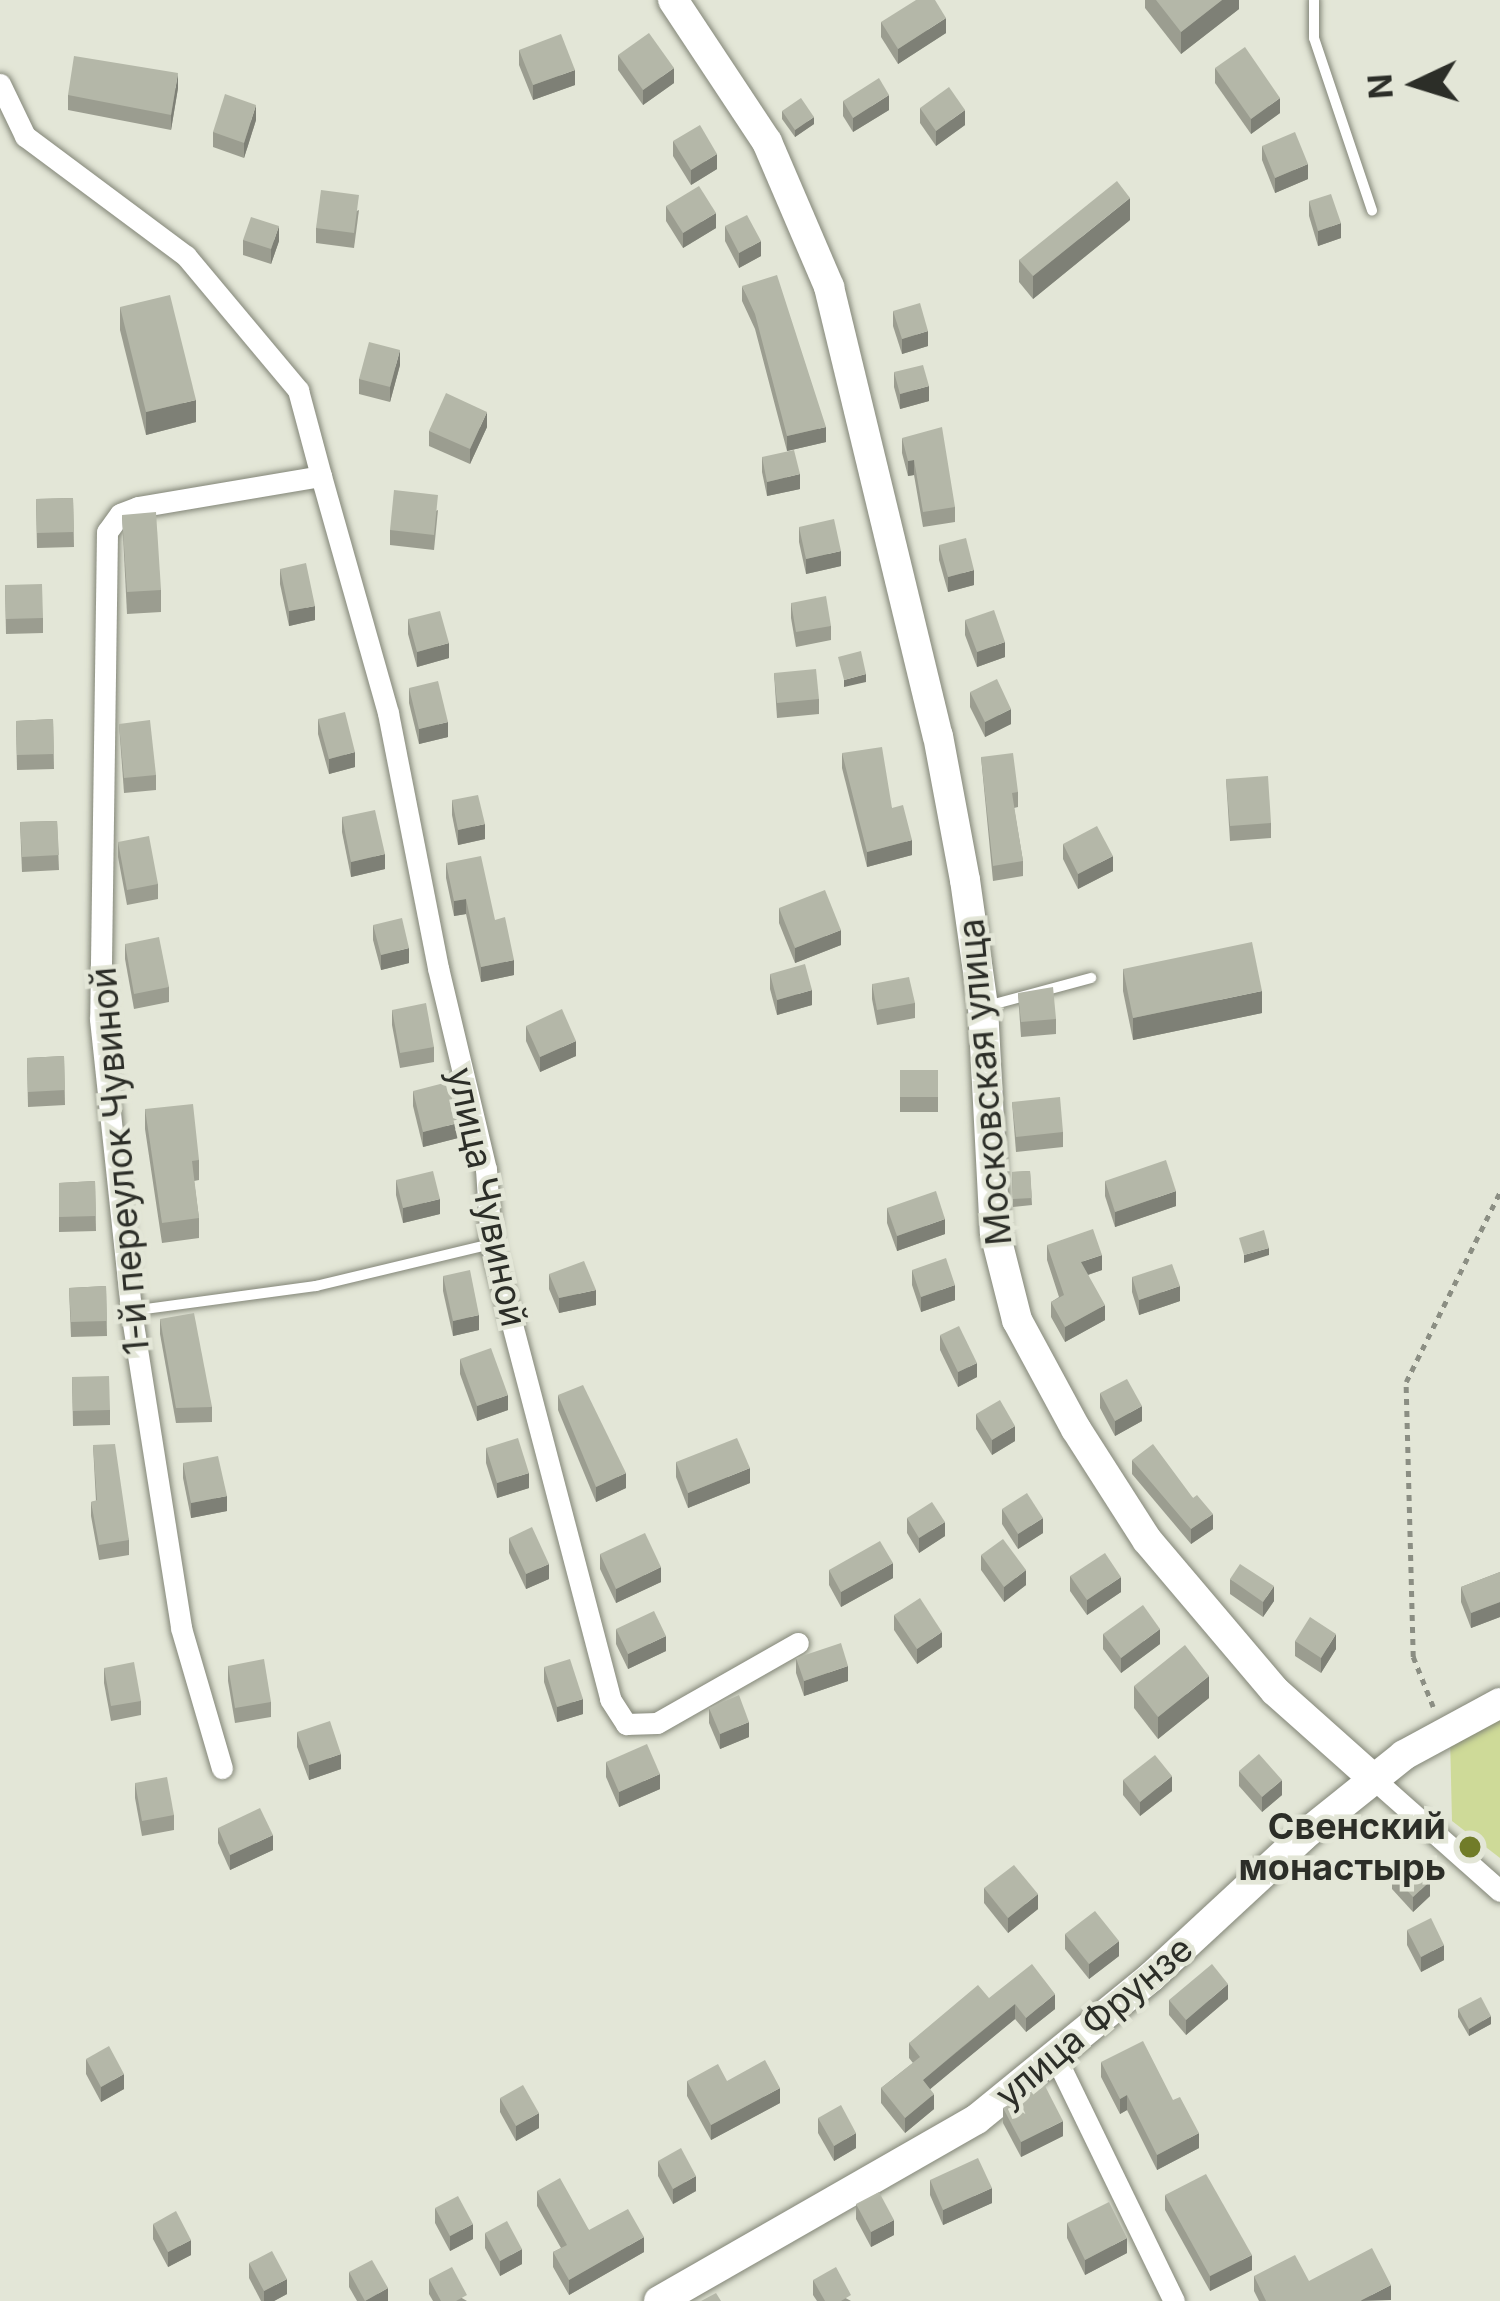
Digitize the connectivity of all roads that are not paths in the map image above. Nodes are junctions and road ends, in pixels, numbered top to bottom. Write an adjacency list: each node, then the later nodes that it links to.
1 (673, 0): 7 (street, Московская улица)
2 (1314, 0): 4 (lane)
3 (0, 84): 5 (street, улица Чувиной)
4 (1372, 210)
5 (321, 476): 8 (street, улица Чувиной); 9 (street, 1-й переулок Чувиной)
6 (1090, 978): 7 (lane)
7 (983, 1006): 13 (street, Московская улица)
8 (491, 1244): 9 (lane); 10 (street, улица Чувиной)
9 (131, 1311): 12 (street, 1-й переулок Чувиной)
10 (798, 1643)
11 (1500, 1703): 13 (street, улица Фрунзе)
12 (221, 1768)
13 (1375, 1780): 14 (street, Московская улица); 15 (street, улица Фрунзе)
14 (1500, 1891)
15 (1056, 2058): 16 (street, улица Фрунзе); 17 (street)
16 (659, 2301)
17 (1174, 2301)

